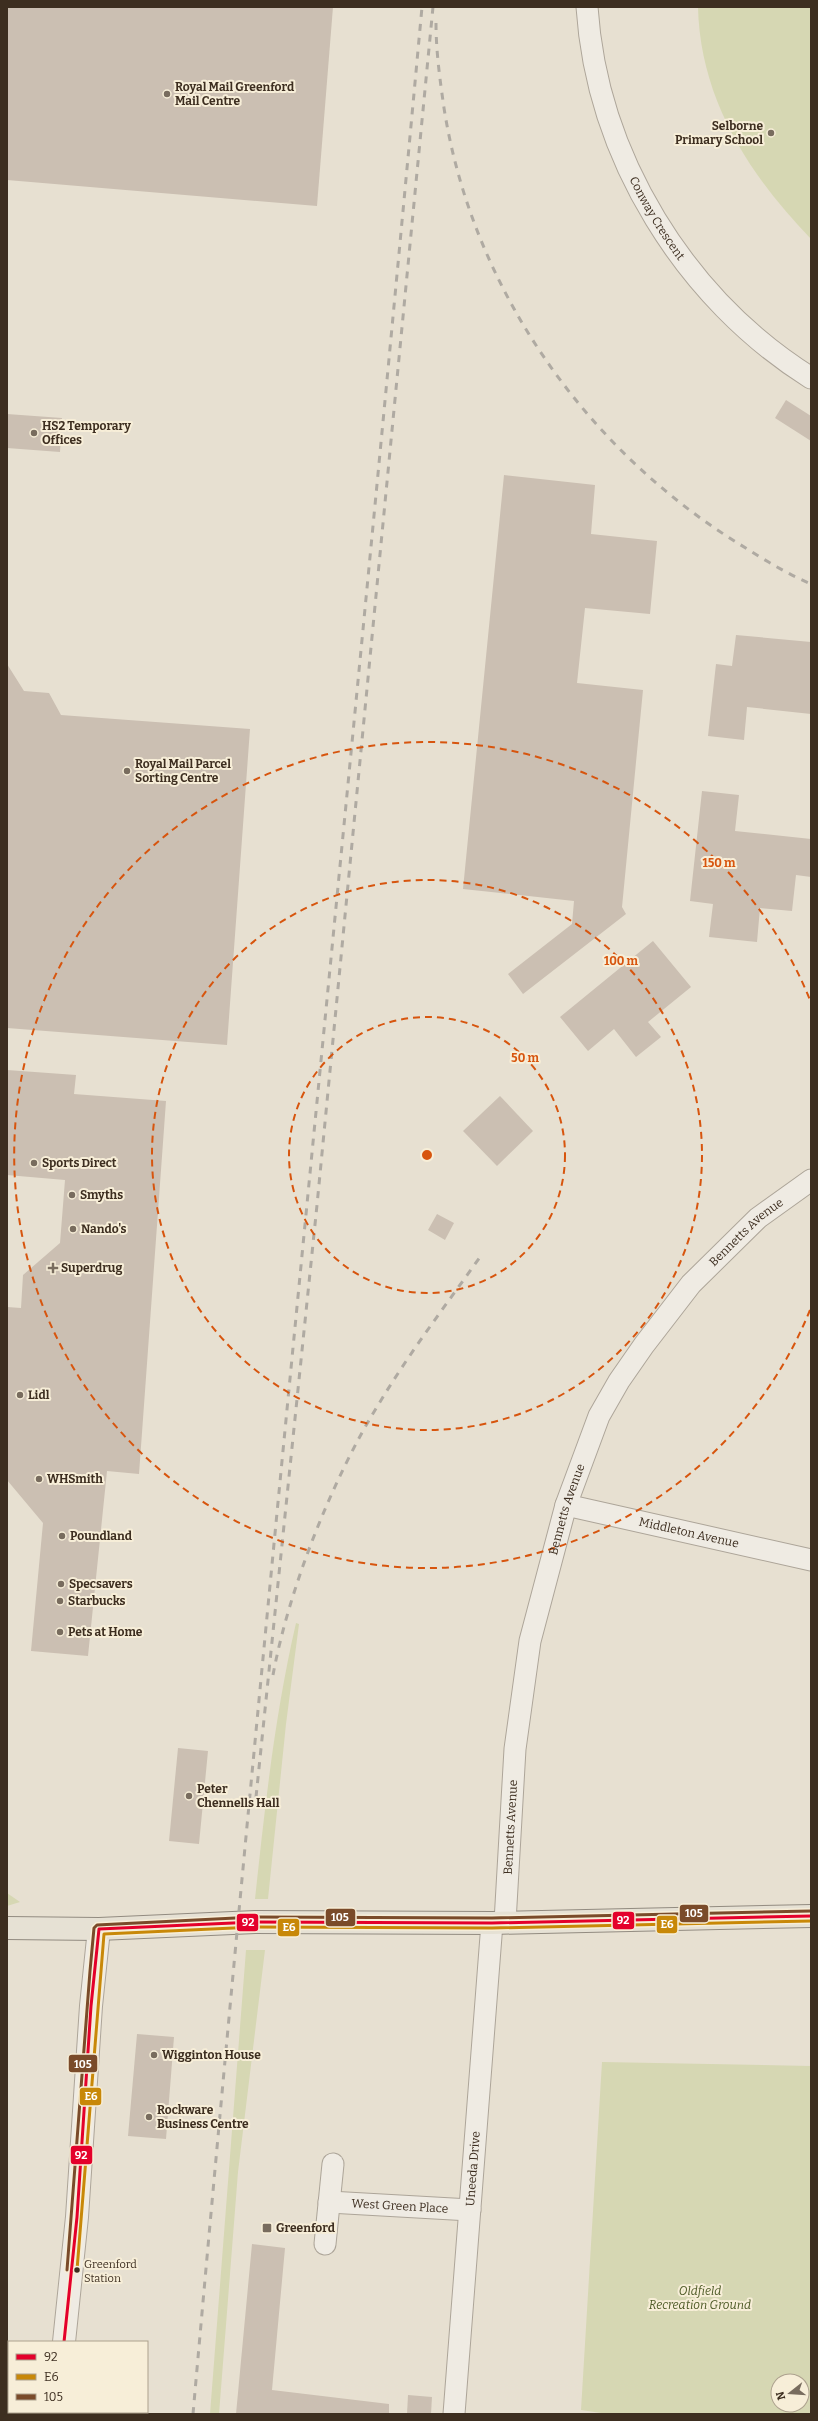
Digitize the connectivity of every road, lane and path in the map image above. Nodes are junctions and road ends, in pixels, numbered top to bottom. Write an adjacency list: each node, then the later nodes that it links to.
1 (587, 7): 2 (street, Conway Crescent)
2 (811, 378)
3 (811, 1180): 4 (street, Bennetts Avenue)
4 (566, 1505): 5 (street, Middleton Avenue); 7 (street, Bennetts Avenue)
5 (811, 1560)
6 (811, 1916): 7 (main road)
7 (499, 1922): 9 (main road); 12 (street, Uneeda Drive)
8 (7, 1928): 9 (main road)
9 (99, 1929): 14 (street)
10 (333, 2164): 11 (street)
11 (329, 2202): 12 (street, West Green Place); 13 (street)
12 (470, 2210): 15 (street, Uneeda Drive)
13 (325, 2244)
14 (64, 2341)
15 (454, 2414)

